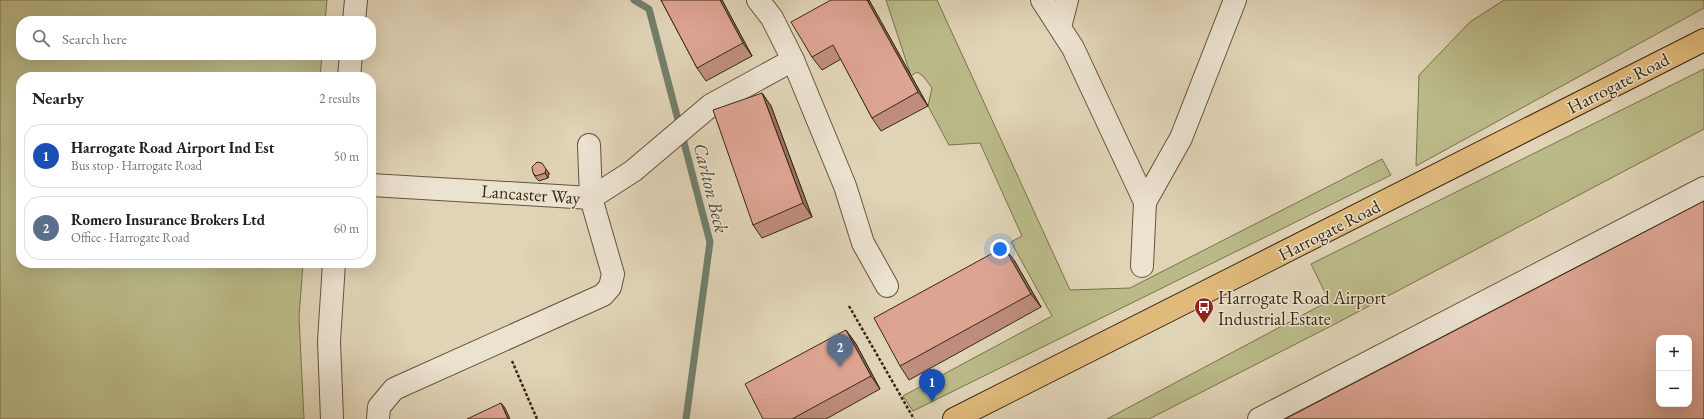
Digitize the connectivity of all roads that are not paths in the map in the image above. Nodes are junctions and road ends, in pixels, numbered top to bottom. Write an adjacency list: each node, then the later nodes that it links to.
1 (356, 0): 6 (street)
2 (758, 0): 10 (street)
3 (1042, 0): 7 (street)
4 (1067, 0): 7 (street)
5 (1235, 0): 16 (street)
6 (354, 16)
7 (1060, 27): 16 (street)
8 (1704, 40): 22 (highway, Harrogate Road)
9 (351, 60): 11 (street)
10 (793, 60): 15 (street, Lancaster Way); 19 (street)
11 (349, 72)
12 (589, 145): 15 (street)
13 (376, 185): 15 (street, Lancaster Way)
14 (1704, 188): 23 (street)
15 (591, 198): 21 (street)
16 (1145, 202): 17 (street)
17 (1142, 266)
18 (334, 268): 20 (street)
19 (887, 286)
20 (332, 419)
21 (378, 419)
22 (954, 419)
23 (1259, 419)

